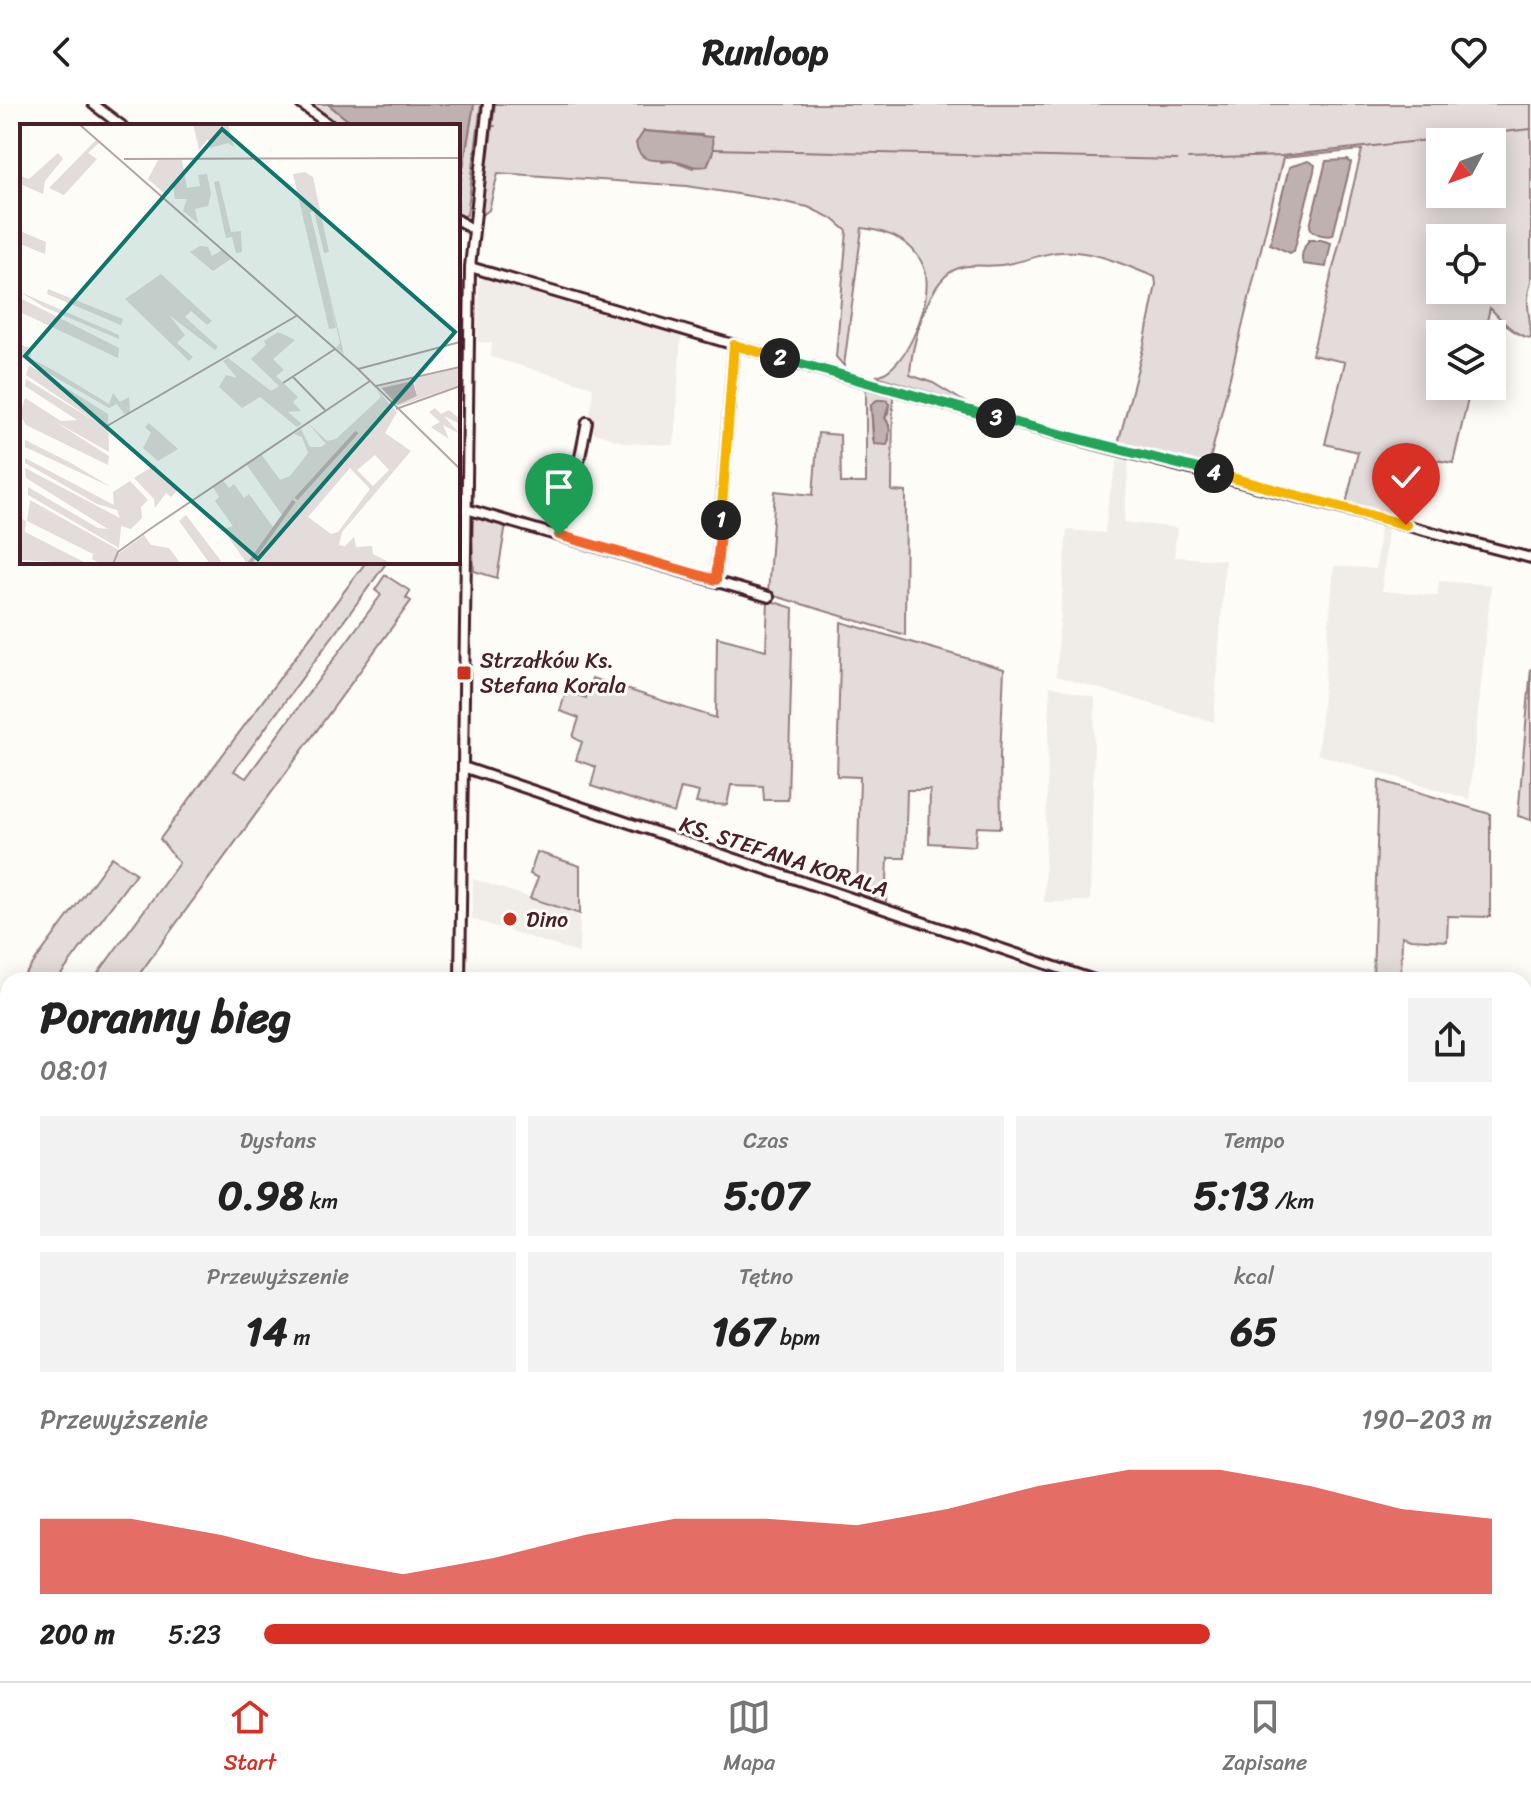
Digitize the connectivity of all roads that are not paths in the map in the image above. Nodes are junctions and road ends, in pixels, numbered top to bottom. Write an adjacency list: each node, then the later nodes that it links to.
1 (93, 104): 4 (street)
2 (301, 104): 5 (street)
3 (488, 104): 7 (street)
4 (119, 124)
5 (328, 124)
6 (460, 221): 7 (street)
7 (472, 229): 8 (street)
8 (470, 267): 9 (street); 10 (street)
9 (734, 345): 14 (street); 15 (street)
10 (463, 354): 12 (street)
11 (587, 422): 13 (street)
12 (466, 509): 13 (street); 17 (street)
13 (559, 535): 15 (street)
14 (1531, 558)
15 (716, 580): 16 (street)
16 (769, 597)
17 (463, 767): 18 (street); 19 (street, KS. STEFANA KORALA)
18 (460, 972)
19 (1070, 972)

